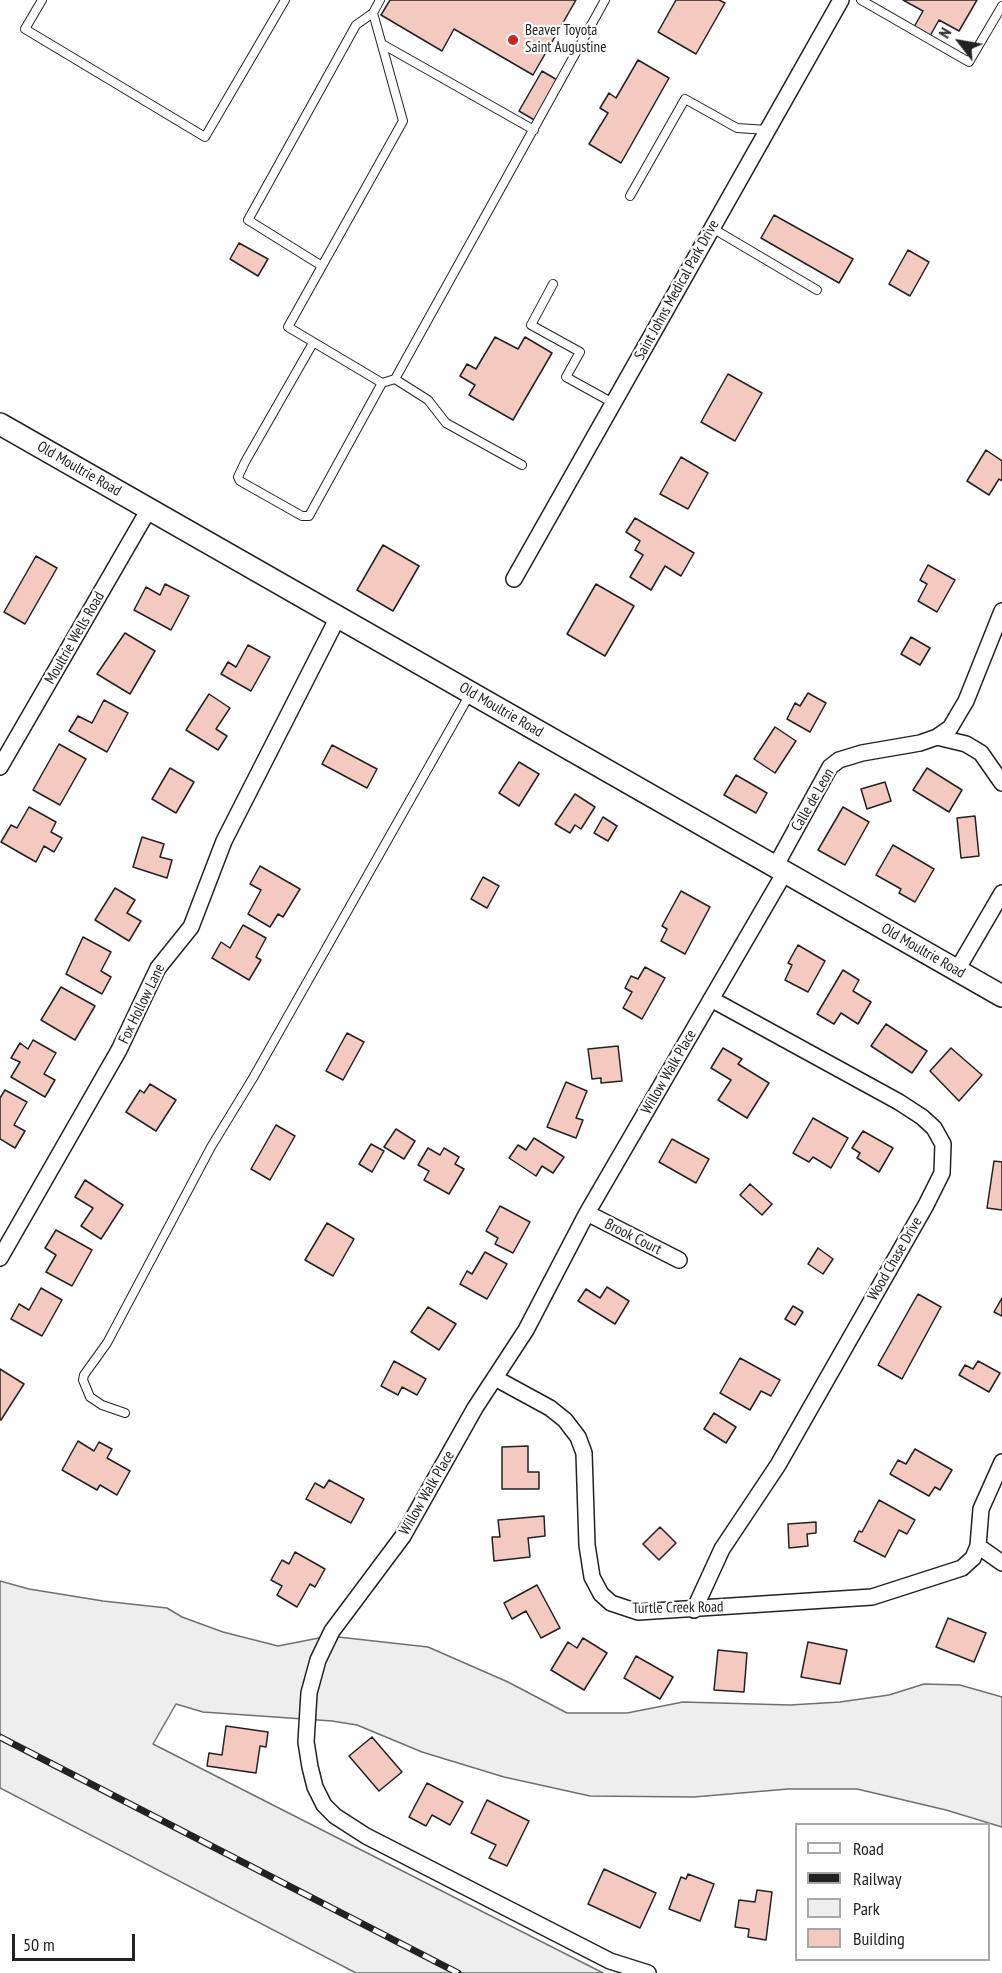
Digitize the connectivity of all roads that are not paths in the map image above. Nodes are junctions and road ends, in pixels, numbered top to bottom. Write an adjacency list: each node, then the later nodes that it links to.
1 (42, 0): 2 (lane)
2 (285, 0)
3 (380, 0): 8 (lane)
4 (605, 0): 10 (lane)
5 (841, 0): 11 (street, Saint Johns Medical Park Drive)
6 (861, 0): 7 (lane)
7 (1002, 6)
8 (373, 13): 9 (lane); 14 (lane)
9 (382, 44): 10 (lane); 14 (lane)
10 (534, 130): 18 (lane)
11 (767, 130): 12 (lane); 13 (street, Saint Johns Medical Park Drive)
12 (630, 196)
13 (712, 228): 16 (lane); 20 (street, Saint Johns Medical Park Drive)
14 (322, 266): 17 (lane)
15 (554, 284): 20 (lane)
16 (817, 290)
17 (313, 343): 19 (lane); 19 (lane)
18 (395, 379): 19 (lane); 22 (lane)
19 (382, 383)
20 (613, 403): 24 (street, Saint Johns Medical Park Drive)
21 (0, 424): 23 (main road, Old Moultrie Road)
22 (522, 465)
23 (149, 509): 26 (main road, Old Moultrie Road); 29 (street, Moultrie Wells Road)
24 (514, 579)
25 (1002, 611): 28 (street, Calle de Leon)
26 (338, 617): 27 (main road, Old Moultrie Road); 37 (street, Fox Hollow Lane)
27 (471, 693): 31 (main road, Old Moultrie Road); 40 (lane)
28 (937, 737): 30 (street, Calle de Leon); 31 (street, Calle de Leon)
29 (0, 767)
30 (1002, 783)
31 (780, 869): 33 (main road, Old Moultrie Road); 35 (street, Willow Walk Place)
32 (1002, 893): 33 (street)
33 (957, 970): 34 (main road, Old Moultrie Road)
34 (1002, 996)
35 (711, 999): 36 (street, Willow Walk Place); 44 (street, Wood Chase Drive)
36 (588, 1213): 38 (street, Brook Court); 39 (street, Willow Walk Place)
37 (0, 1258)
38 (680, 1260)
39 (495, 1378): 44 (street, Turtle Creek Road); 45 (street, Willow Walk Place)
40 (125, 1413)
41 (1002, 1462): 42 (street)
42 (978, 1546): 43 (street); 44 (street, Turtle Creek Road)
43 (1002, 1563)
44 (694, 1610)
45 (648, 1973)

